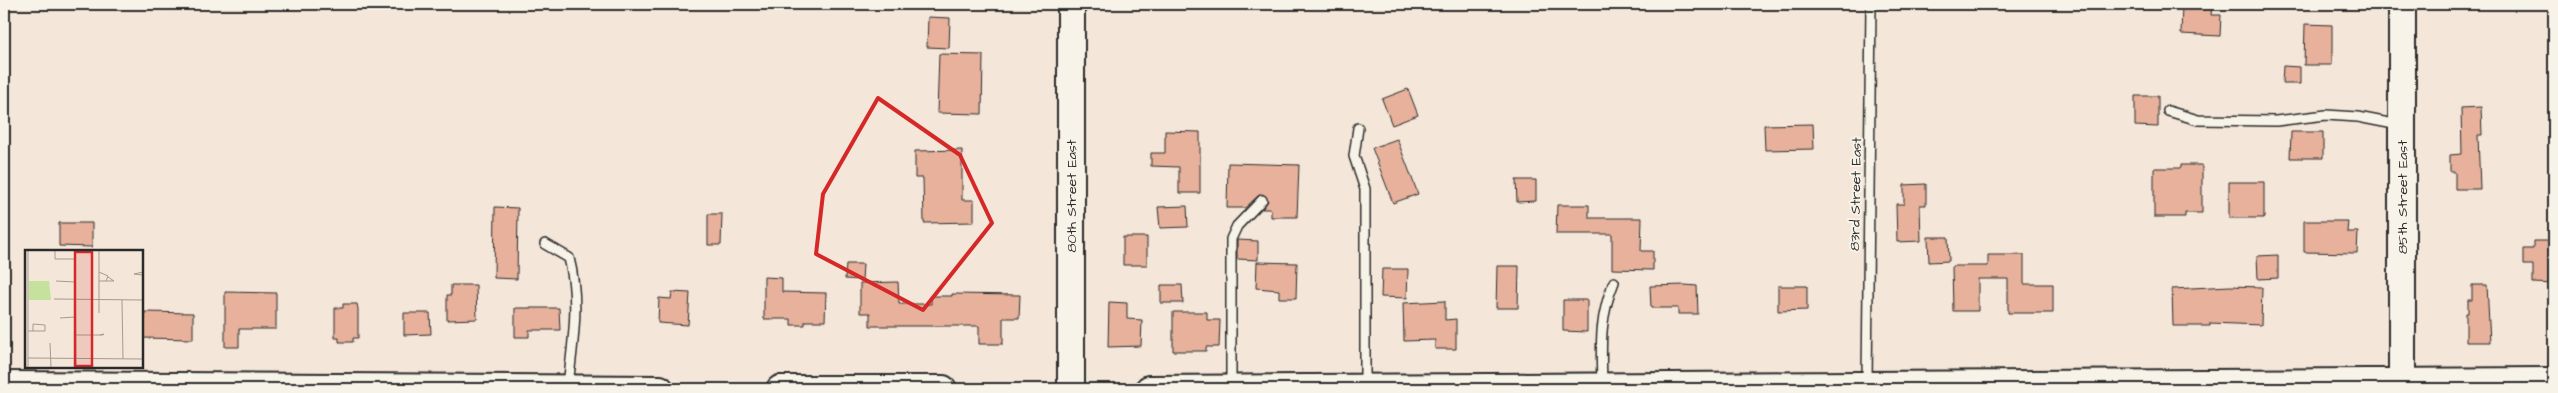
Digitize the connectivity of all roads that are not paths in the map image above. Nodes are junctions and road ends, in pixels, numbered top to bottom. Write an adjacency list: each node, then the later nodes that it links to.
1 (1071, 4): 23 (street, 80th Street East)
2 (1871, 4): 12 (lane, 83rd Street East)
3 (2402, 4): 5 (street, 85th Street East)
4 (2168, 111): 5 (lane)
5 (2402, 125): 15 (street, 85th Street East)
6 (1358, 128): 18 (lane)
7 (1262, 200): 25 (lane)
8 (546, 244): 17 (lane)
9 (1614, 282): 14 (lane)
10 (2554, 381): 13 (street)
11 (4, 385): 16 (street)
12 (1867, 385): 14 (street); 15 (street)
13 (2491, 385): 15 (street)
14 (1602, 386): 18 (street)
15 (2402, 386)
16 (428, 388): 17 (street)
17 (568, 388): 19 (street)
18 (1365, 388): 25 (street)
19 (660, 389)
20 (780, 389): 21 (street)
21 (915, 389): 22 (street)
22 (944, 389)
23 (1071, 389)
24 (1149, 389): 25 (street)
25 (1231, 389)

